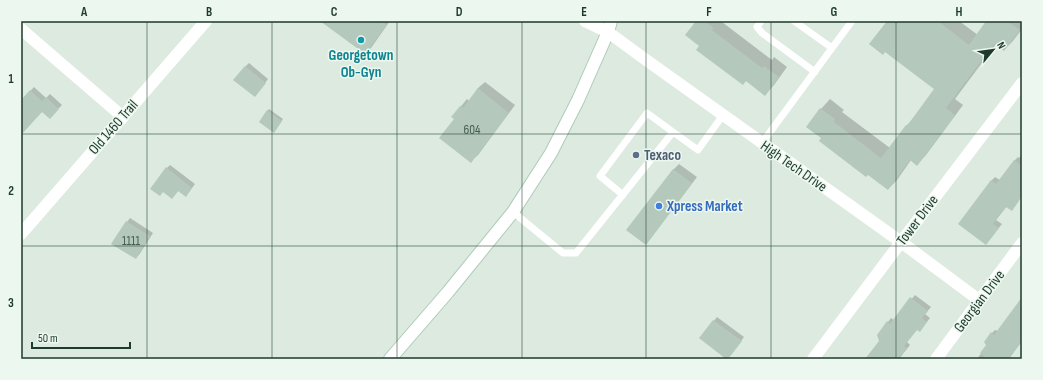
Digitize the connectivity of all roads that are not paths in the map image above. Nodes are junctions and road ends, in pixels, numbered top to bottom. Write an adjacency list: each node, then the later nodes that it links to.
1 (206, 21): 13 (street, Old 1460 Trail)
2 (585, 21): 7 (street, High Tech Drive)
3 (601, 21): 7 (street, High Tech Drive)
4 (761, 21): 10 (lane)
5 (794, 21): 9 (lane)
6 (852, 21): 9 (lane)
7 (610, 26): 12 (street, High Tech Drive); 17 (street)
8 (21, 29): 13 (street)
9 (832, 48): 10 (lane)
10 (814, 72): 15 (lane)
11 (1022, 83): 19 (street, Tower Drive)
12 (723, 115): 14 (lane); 15 (street, High Tech Drive)
13 (123, 117): 18 (street, Old 1460 Trail)
14 (673, 132): 16 (lane); 16 (lane)
15 (762, 143): 19 (street, High Tech Drive)
16 (623, 195): 17 (lane)
17 (513, 212): 22 (street)
18 (21, 234)
19 (901, 242): 21 (street, High Tech Drive); 23 (street, Tower Drive)
20 (1022, 244): 21 (street, Georgian Drive)
21 (979, 300): 24 (street, Georgian Drive)
22 (390, 359)
23 (813, 359)
24 (936, 359)

